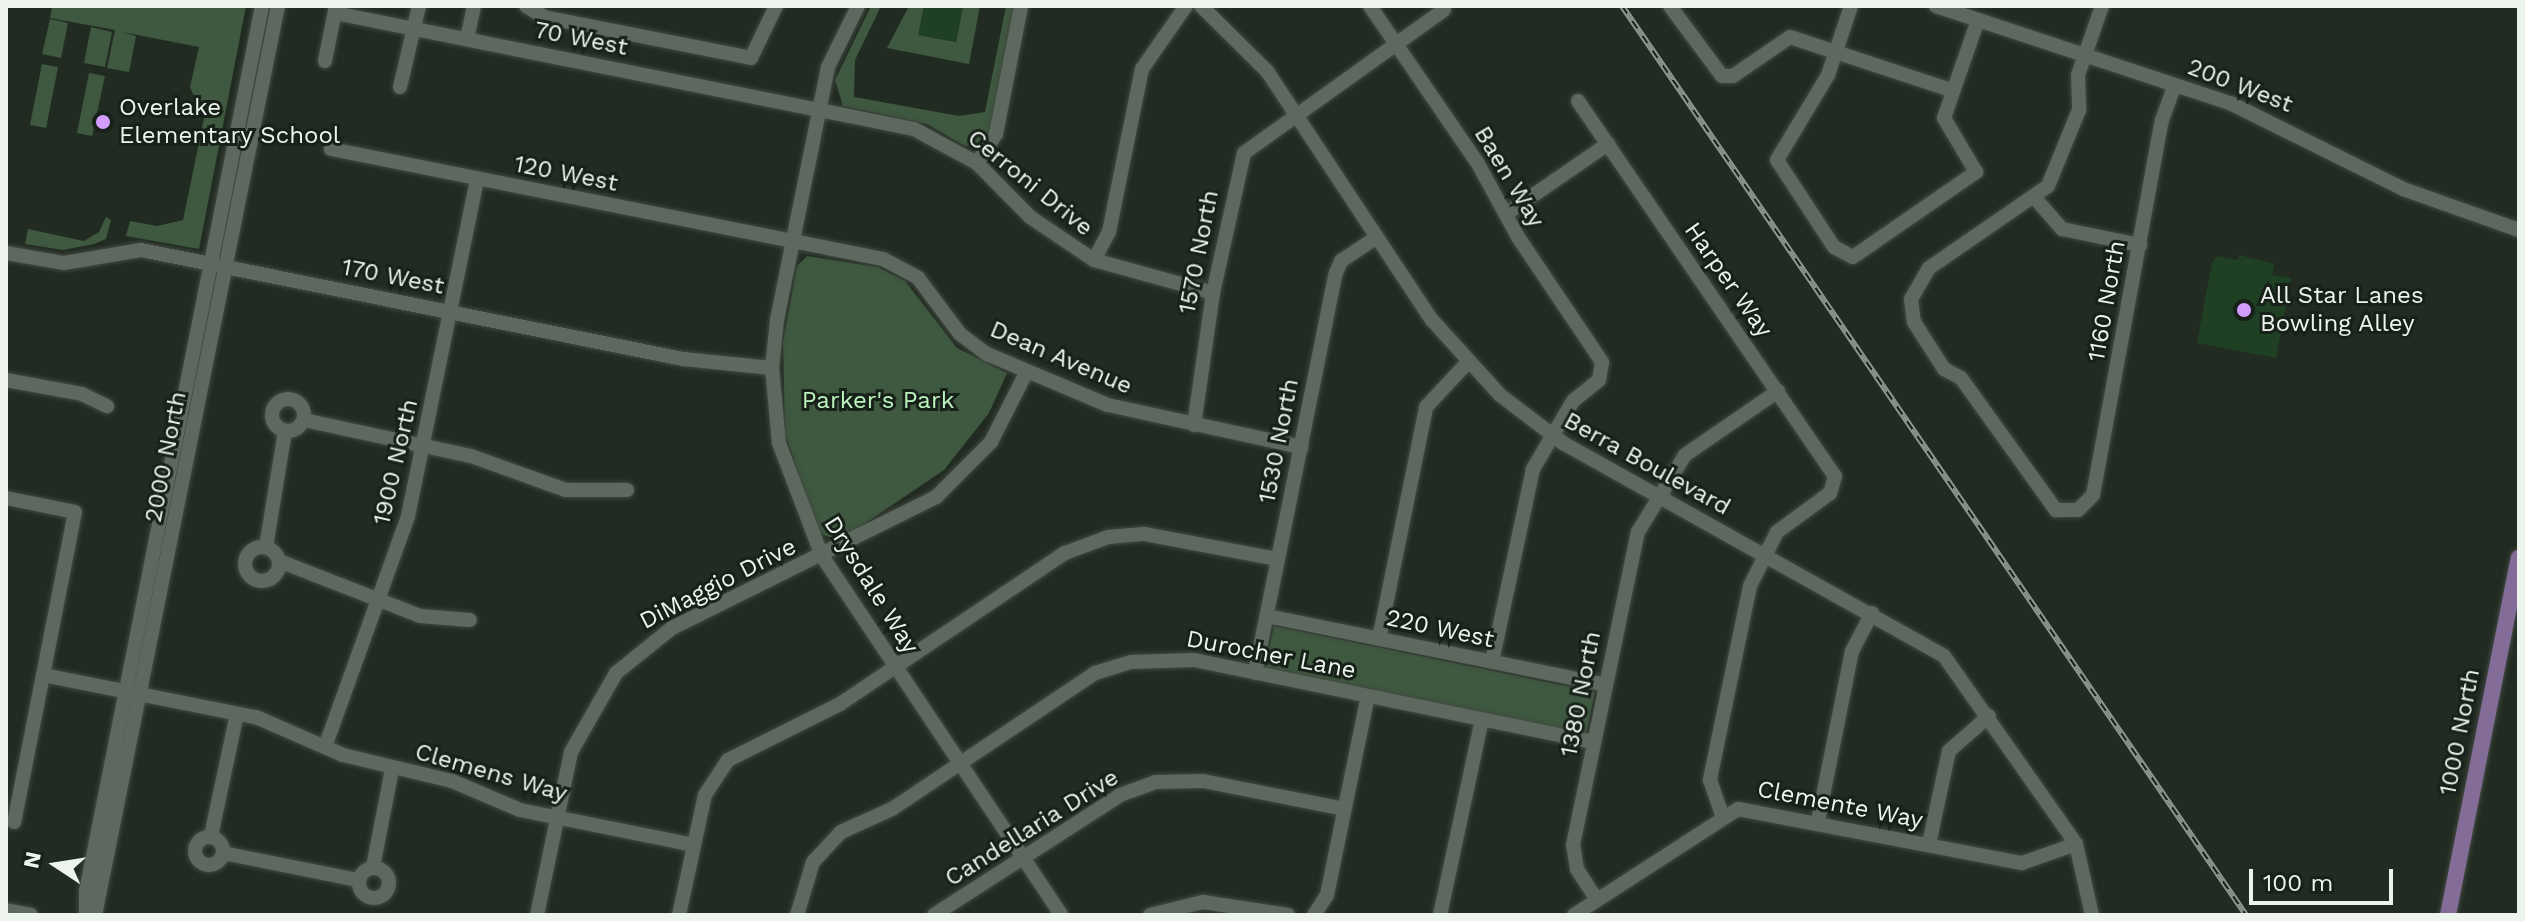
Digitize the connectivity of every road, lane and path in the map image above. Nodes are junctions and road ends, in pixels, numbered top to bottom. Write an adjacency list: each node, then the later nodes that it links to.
1 (262, 6): 43 (street, 2000 North)
2 (278, 6): 44 (street, 2000 North)
3 (419, 6): 19 (street)
4 (474, 6): 20 (street)
5 (526, 6): 6 (street)
6 (776, 6)
7 (858, 6): 29 (street, Drysdale Way)
8 (1021, 6): 33 (street)
9 (1186, 6): 42 (street)
10 (1201, 6): 30 (street, Berra Boulevard)
11 (1370, 6): 21 (street, Baen Way)
12 (1670, 6): 22 (street)
13 (1851, 6): 22 (street)
14 (1936, 6): 18 (street, 200 West)
15 (2102, 6): 23 (street)
16 (336, 9): 19 (street, 70 West); 24 (street)
17 (1444, 10): 21 (street, 1570 North)
18 (1978, 20): 23 (street, 200 West); 27 (street)
19 (414, 28): 20 (street, 70 West); 26 (street)
20 (467, 39): 29 (street, 70 West)
21 (1395, 44): 30 (street, 1570 North); 36 (street, Baen Way)
22 (1836, 52): 27 (street); 27 (street)
23 (2085, 56): 25 (street, 200 West); 35 (street)
24 (325, 61)
25 (2175, 85): 37 (street, 200 West); 40 (street, 1160 North)
26 (400, 87)
27 (1951, 90)
28 (1578, 101): 31 (street, Harper Way)
29 (819, 109): 33 (street, Cerroni Drive); 39 (street, Drysdale Way)
30 (1294, 113): 38 (street, Berra Boulevard); 45 (street, 1570 North)
31 (1608, 144): 36 (street); 51 (street, Harper Way)
32 (331, 149): 34 (street, 120 West)
33 (977, 163): 42 (street, Cerroni Drive)
34 (477, 179): 39 (street, 120 West); 46 (street, 1900 North)
35 (2034, 197): 40 (street); 40 (street, 1160 North)
36 (1506, 214): 56 (street, Baen Way)
37 (2519, 230)
38 (1377, 237): 47 (street, Berra Boulevard); 58 (street, 1530 North)
39 (792, 242): 48 (street, Drysdale Way); 49 (street, Dean Avenue)
40 (2140, 245)
41 (6, 253): 43 (street, 170 West)
42 (1094, 260): 45 (street, Cerroni Drive)
43 (211, 264): 44 (street, 170 West); 78 (street, 2000 North)
44 (226, 267): 46 (street, 170 West); 79 (street, 2000 North)
45 (1213, 293): 54 (street, 1570 North)
46 (451, 311): 48 (street, 170 West); 57 (street, 1900 North)
47 (1467, 363): 56 (street, Berra Boulevard); 72 (street)
48 (772, 368): 64 (street, Drysdale Way)
49 (1027, 371): 54 (street, Dean Avenue); 64 (street, DiMaggio Drive)
50 (6, 380): 52 (street)
51 (1778, 391): 60 (street, 1380 North); 63 (street, Harper Way)
52 (107, 406)
53 (304, 420): 55 (street); 55 (street); 57 (street)
54 (1194, 425): 58 (street, Dean Avenue)
55 (285, 431): 62 (street)
56 (1551, 436): 60 (street, Berra Boulevard); 73 (street)
57 (425, 445): 59 (street); 68 (street, 1900 North)
58 (1301, 447): 66 (street, 1530 North)
59 (627, 490)
60 (1658, 496): 63 (street, Berra Boulevard); 77 (street, 1380 North)
61 (6, 498): 76 (street)
62 (266, 547): 67 (street); 67 (street)
63 (1765, 555): 69 (street, Berra Boulevard); 89 (street)
64 (822, 556): 74 (street, Drysdale Way); 90 (street, DiMaggio Drive)
65 (2519, 558): 117 (main road, 1000 North)
66 (1278, 559): 70 (street, 1530 North); 74 (street)
67 (279, 561): 68 (street)
68 (376, 599): 71 (street); 85 (street, 1900 North)
69 (1872, 613): 82 (street, Berra Boulevard); 91 (street)
70 (1267, 616): 72 (street, 220 West); 75 (street, 1530 North)
71 (470, 620)
72 (1379, 639): 73 (street, 220 West)
73 (1492, 662): 77 (street, 220 West)
74 (896, 667): 86 (street, Drysdale Way); 96 (street)
75 (1255, 673): 80 (street, Durocher Lane); 86 (street, Durocher Lane)
76 (43, 675): 78 (street, Clemens Way); 92 (street)
77 (1605, 685): 84 (street, 1380 North)
78 (125, 692): 79 (street, Clemens Way); 105 (street, 2000 North)
79 (142, 695): 81 (street, Clemens Way); 106 (street, 2000 North)
80 (1368, 696): 83 (street, Durocher Lane); 88 (street)
81 (237, 714): 85 (street, Clemens Way); 93 (street)
82 (1989, 716): 94 (street); 95 (street, Berra Boulevard)
83 (1482, 719): 84 (street, Durocher Lane); 114 (street)
84 (1594, 742): 101 (street, 1380 North)
85 (325, 747): 87 (street, Clemens Way)
86 (960, 763): 98 (street, Drysdale Way); 109 (street, Durocher Lane)
87 (392, 769): 90 (street, Clemens Way); 99 (street)
88 (1344, 809): 98 (street, Candellaria Drive); 103 (street)
89 (1722, 814): 91 (street, Clemente Way); 101 (street, Clemente Way)
90 (557, 816): 96 (street, Clemens Way); 107 (street, DiMaggio Drive)
91 (1818, 821): 94 (street, Clemente Way)
92 (14, 822)
93 (211, 836): 97 (street); 97 (street)
94 (1929, 844): 95 (street, Clemente Way)
95 (2076, 844): 116 (street, Berra Boulevard)
96 (694, 845): 108 (street)
97 (223, 853): 100 (street)
98 (1024, 859): 110 (street, Candellaria Drive); 111 (street, Drysdale Way)
99 (373, 867): 100 (street); 100 (street)
100 (358, 880)
101 (1597, 900): 115 (street, Clemente Way)
102 (6, 910): 104 (street)
103 (1315, 914)
104 (31, 915)
105 (86, 915)
106 (95, 915)
107 (537, 915)
108 (679, 915)
109 (797, 915)
110 (934, 915)
111 (1061, 915)
112 (1150, 915): 113 (street)
113 (1288, 915)
114 (1440, 915)
115 (1574, 915)
116 (2092, 915)
117 (2448, 915)

